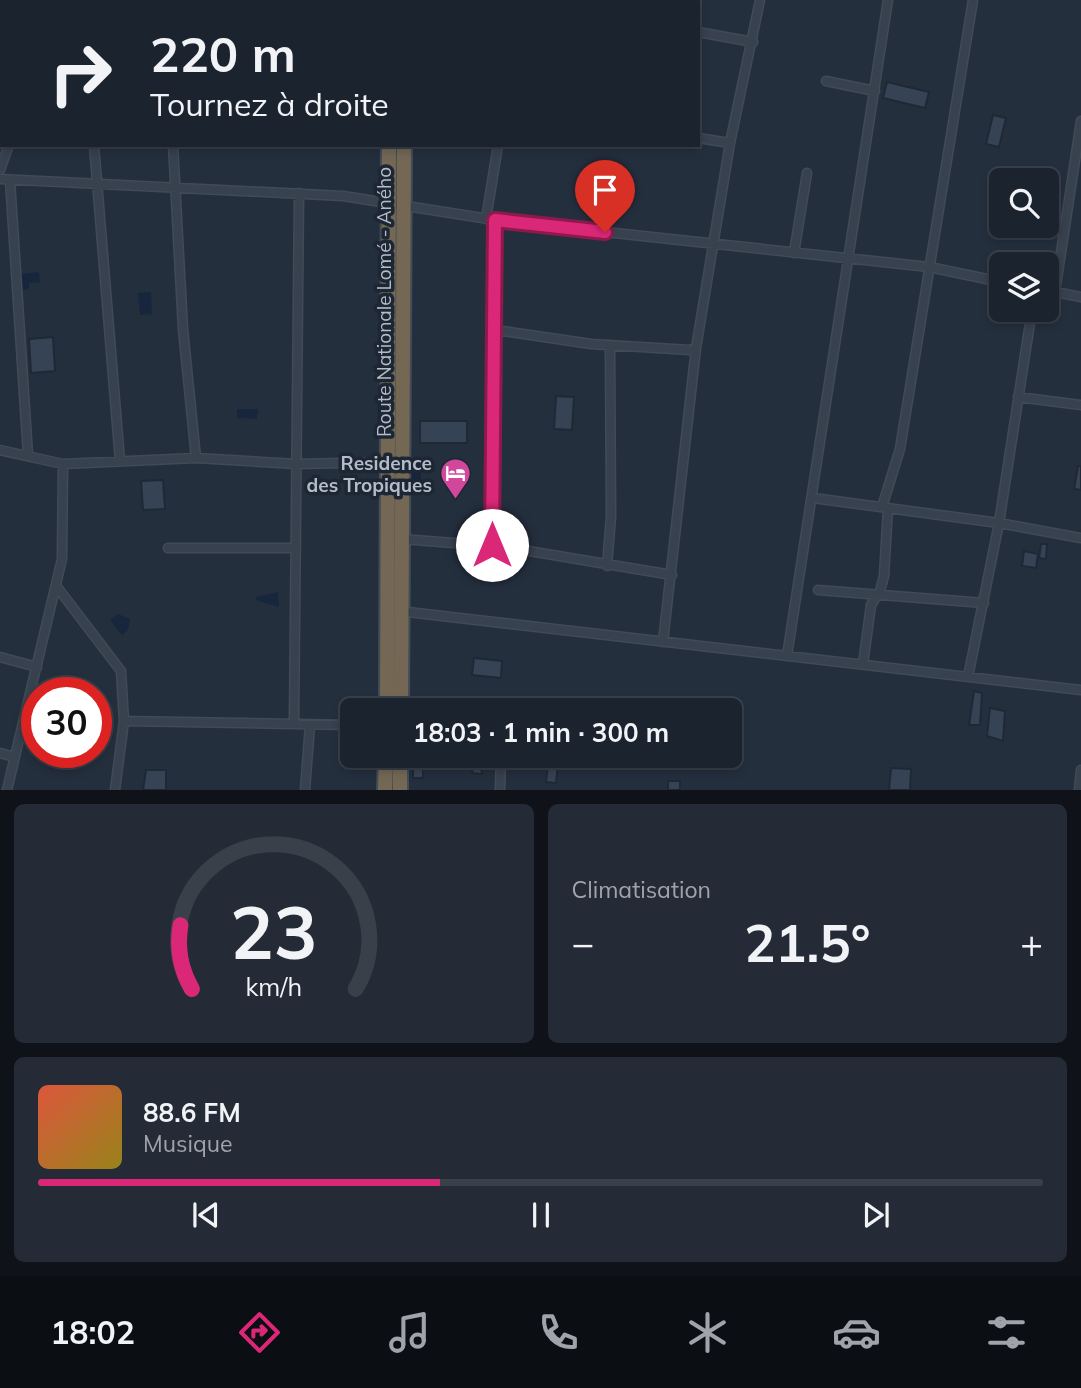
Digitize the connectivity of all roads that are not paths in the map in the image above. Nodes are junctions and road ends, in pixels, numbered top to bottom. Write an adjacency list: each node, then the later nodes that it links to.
1 (760, 0): 5 (street)
2 (888, 0): 7 (street)
3 (973, 0): 32 (street)
4 (700, 32): 5 (street)
5 (753, 41): 10 (street)
6 (826, 81): 7 (street)
7 (875, 91): 31 (street)
8 (1081, 121): 21 (street)
9 (700, 138): 10 (street)
10 (730, 143): 28 (street)
11 (8, 147): 17 (street)
12 (94, 147): 22 (street)
13 (173, 147): 23 (street)
14 (390, 147): 25 (highway, Route Nationale Lomé - Aného)
15 (404, 147): 26 (highway, Route Nationale Lomé - Aného)
16 (498, 147): 27 (street)
17 (0, 170)
18 (807, 173): 29 (street)
19 (0, 179): 20 (street)
20 (10, 180): 22 (street); 43 (street)
21 (1076, 182): 30 (street)
22 (98, 185): 23 (street); 45 (street)
23 (177, 189): 24 (street); 44 (street)
24 (299, 193): 25 (street); 48 (street)
25 (389, 203): 26 (street); 46 (highway, Route Nationale Lomé - Aného)
26 (405, 205): 27 (street); 53 (highway, Route Nationale Lomé - Aného)
27 (490, 219): 28 (street); 37 (street)
28 (713, 244): 29 (street); 39 (street)
29 (794, 253): 31 (street)
30 (1059, 256)
31 (847, 258): 32 (street); 49 (street)
32 (929, 267): 33 (street); 50 (street)
33 (989, 280)
34 (1059, 293): 35 (street)
35 (1081, 297)
36 (1030, 322): 40 (street)
37 (496, 330): 38 (street); 54 (street)
38 (610, 345): 39 (street); 57 (street)
39 (696, 348): 58 (street)
40 (1018, 397): 41 (street); 51 (street)
41 (1081, 405)
42 (0, 450): 43 (street)
43 (28, 455): 47 (street)
44 (196, 458): 45 (street); 48 (street)
45 (120, 461): 47 (street)
46 (389, 462): 48 (street); 63 (highway, Route Nationale Lomé - Aného)
47 (63, 464): 59 (street)
48 (296, 464): 56 (street)
49 (813, 498): 50 (street); 65 (street)
50 (885, 508): 51 (street); 61 (street)
51 (999, 523): 52 (street); 62 (street)
52 (1081, 538)
53 (402, 539): 54 (street); 63 (highway, Route Nationale Lomé - Aného)
54 (492, 545): 57 (street)
55 (168, 548): 56 (street)
56 (296, 548): 74 (street)
57 (607, 566): 58 (street)
58 (672, 575): 64 (street)
59 (57, 587): 68 (street); 73 (street)
60 (818, 590): 61 (street)
61 (877, 596): 62 (street); 67 (street)
62 (984, 603): 69 (street)
63 (394, 610): 64 (street); 71 (highway, Route Nationale Lomé - Aného); 72 (highway, Route Nationale Lomé - Aného)
64 (663, 642): 65 (street)
65 (787, 656): 67 (street)
66 (0, 657): 68 (street)
67 (863, 664): 69 (street)
68 (37, 667): 78 (street)
69 (968, 677): 70 (street)
70 (1081, 690)
71 (388, 698)
72 (400, 698)
73 (124, 720): 74 (street); 84 (street)
74 (294, 724): 75 (street)
75 (310, 724): 76 (street); 85 (street)
76 (340, 725)
77 (0, 753): 78 (street)
78 (15, 757): 83 (street)
79 (386, 768): 86 (highway)
80 (400, 768): 87 (highway)
81 (501, 768): 88 (street)
82 (1081, 770): 89 (street)
83 (7, 789)
84 (115, 789)
85 (305, 789)
86 (385, 789)
87 (400, 789)
88 (500, 789)
89 (1079, 789)

